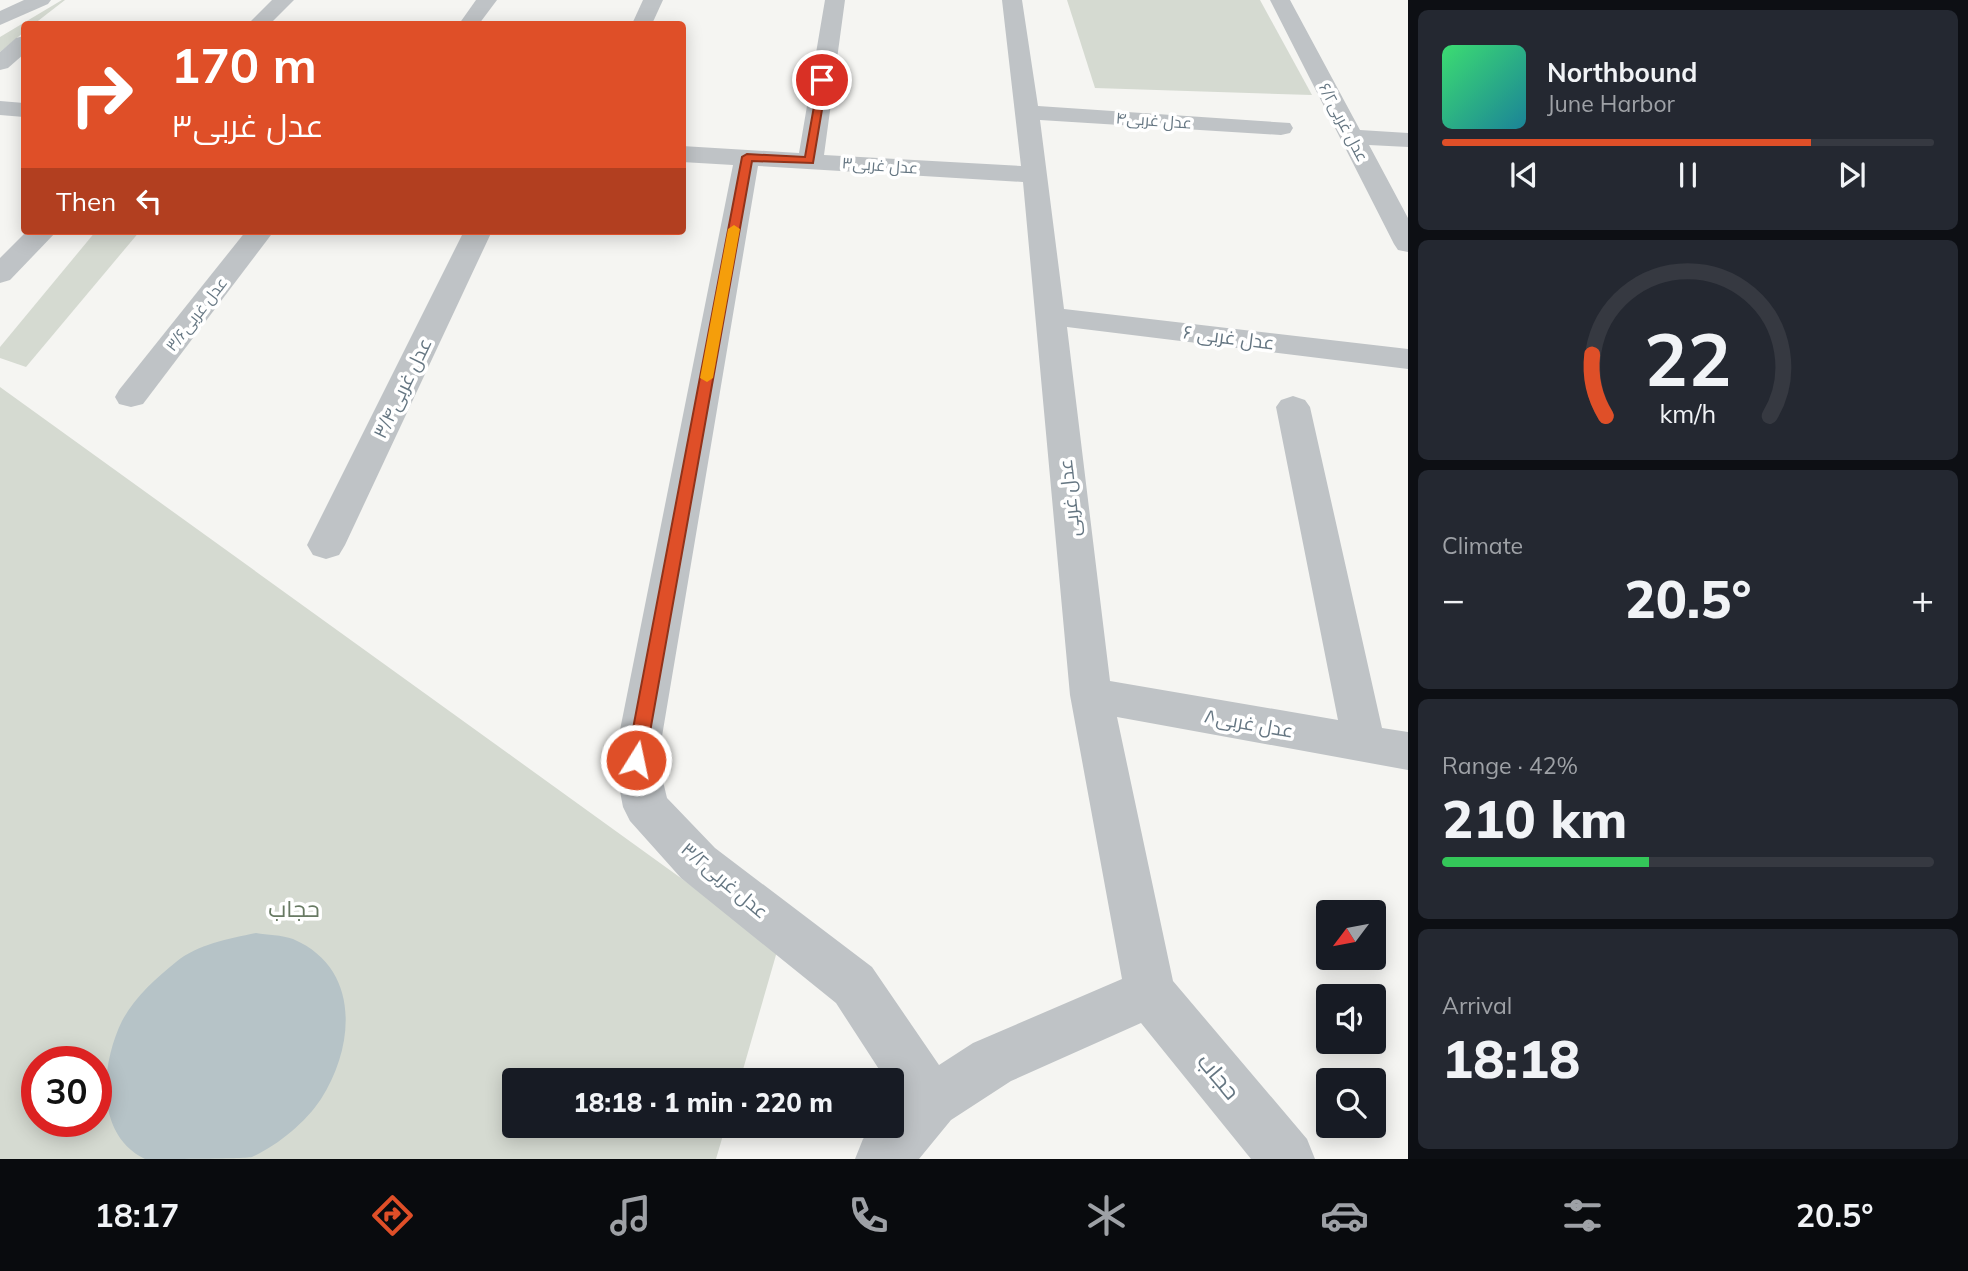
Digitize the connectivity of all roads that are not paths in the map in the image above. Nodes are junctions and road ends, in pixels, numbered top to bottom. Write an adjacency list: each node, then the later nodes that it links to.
1 (41, 0): 8 (street)
2 (284, 0): 9 (street)
3 (487, 0): 10 (street)
4 (653, 0): 11 (street)
5 (835, 0): 22 (street)
6 (1012, 0): 16 (street, عدل غربی)
7 (1280, 0): 18 (street, ۶/۲عدل غربی)
8 (4, 12)
9 (261, 21)
10 (471, 21)
11 (643, 21)
12 (21, 46): 13 (street)
13 (0, 63)
14 (0, 108): 15 (street)
15 (21, 110)
16 (1026, 112): 17 (street, عدل غربی۴); 23 (street, عدل غربی)
17 (1281, 128)
18 (1352, 137): 19 (street); 27 (street, ۶/۲عدل غربی)
19 (1408, 140)
20 (686, 153): 21 (street, عدل غربی۳)
21 (747, 157): 22 (street, عدل غربی۳); 38 (street, عدل غربی۳/۲)
22 (810, 161): 23 (street, عدل غربی۳)
23 (1035, 176): 29 (street, عدل غربی)
24 (39, 235): 28 (street)
25 (257, 235): 31 (street, عدل غربی۳/۶)
26 (476, 235): 33 (street, عدل غربی۳/۴)
27 (1408, 244)
28 (0, 274)
29 (1050, 316): 30 (street, عدل غربی ۶); 34 (street, عدل غربی)
30 (1408, 359)
31 (131, 397)
32 (1293, 407): 35 (street)
33 (326, 545)
34 (1091, 695): 35 (street, عدل غربی۸); 37 (street, عدل غربی)
35 (1364, 743): 36 (street, عدل غربی۸)
36 (1408, 751)
37 (1150, 993): 38 (street); 40 (street, حجاب)
38 (932, 1101): 39 (street)
39 (884, 1159)
40 (1287, 1159)

